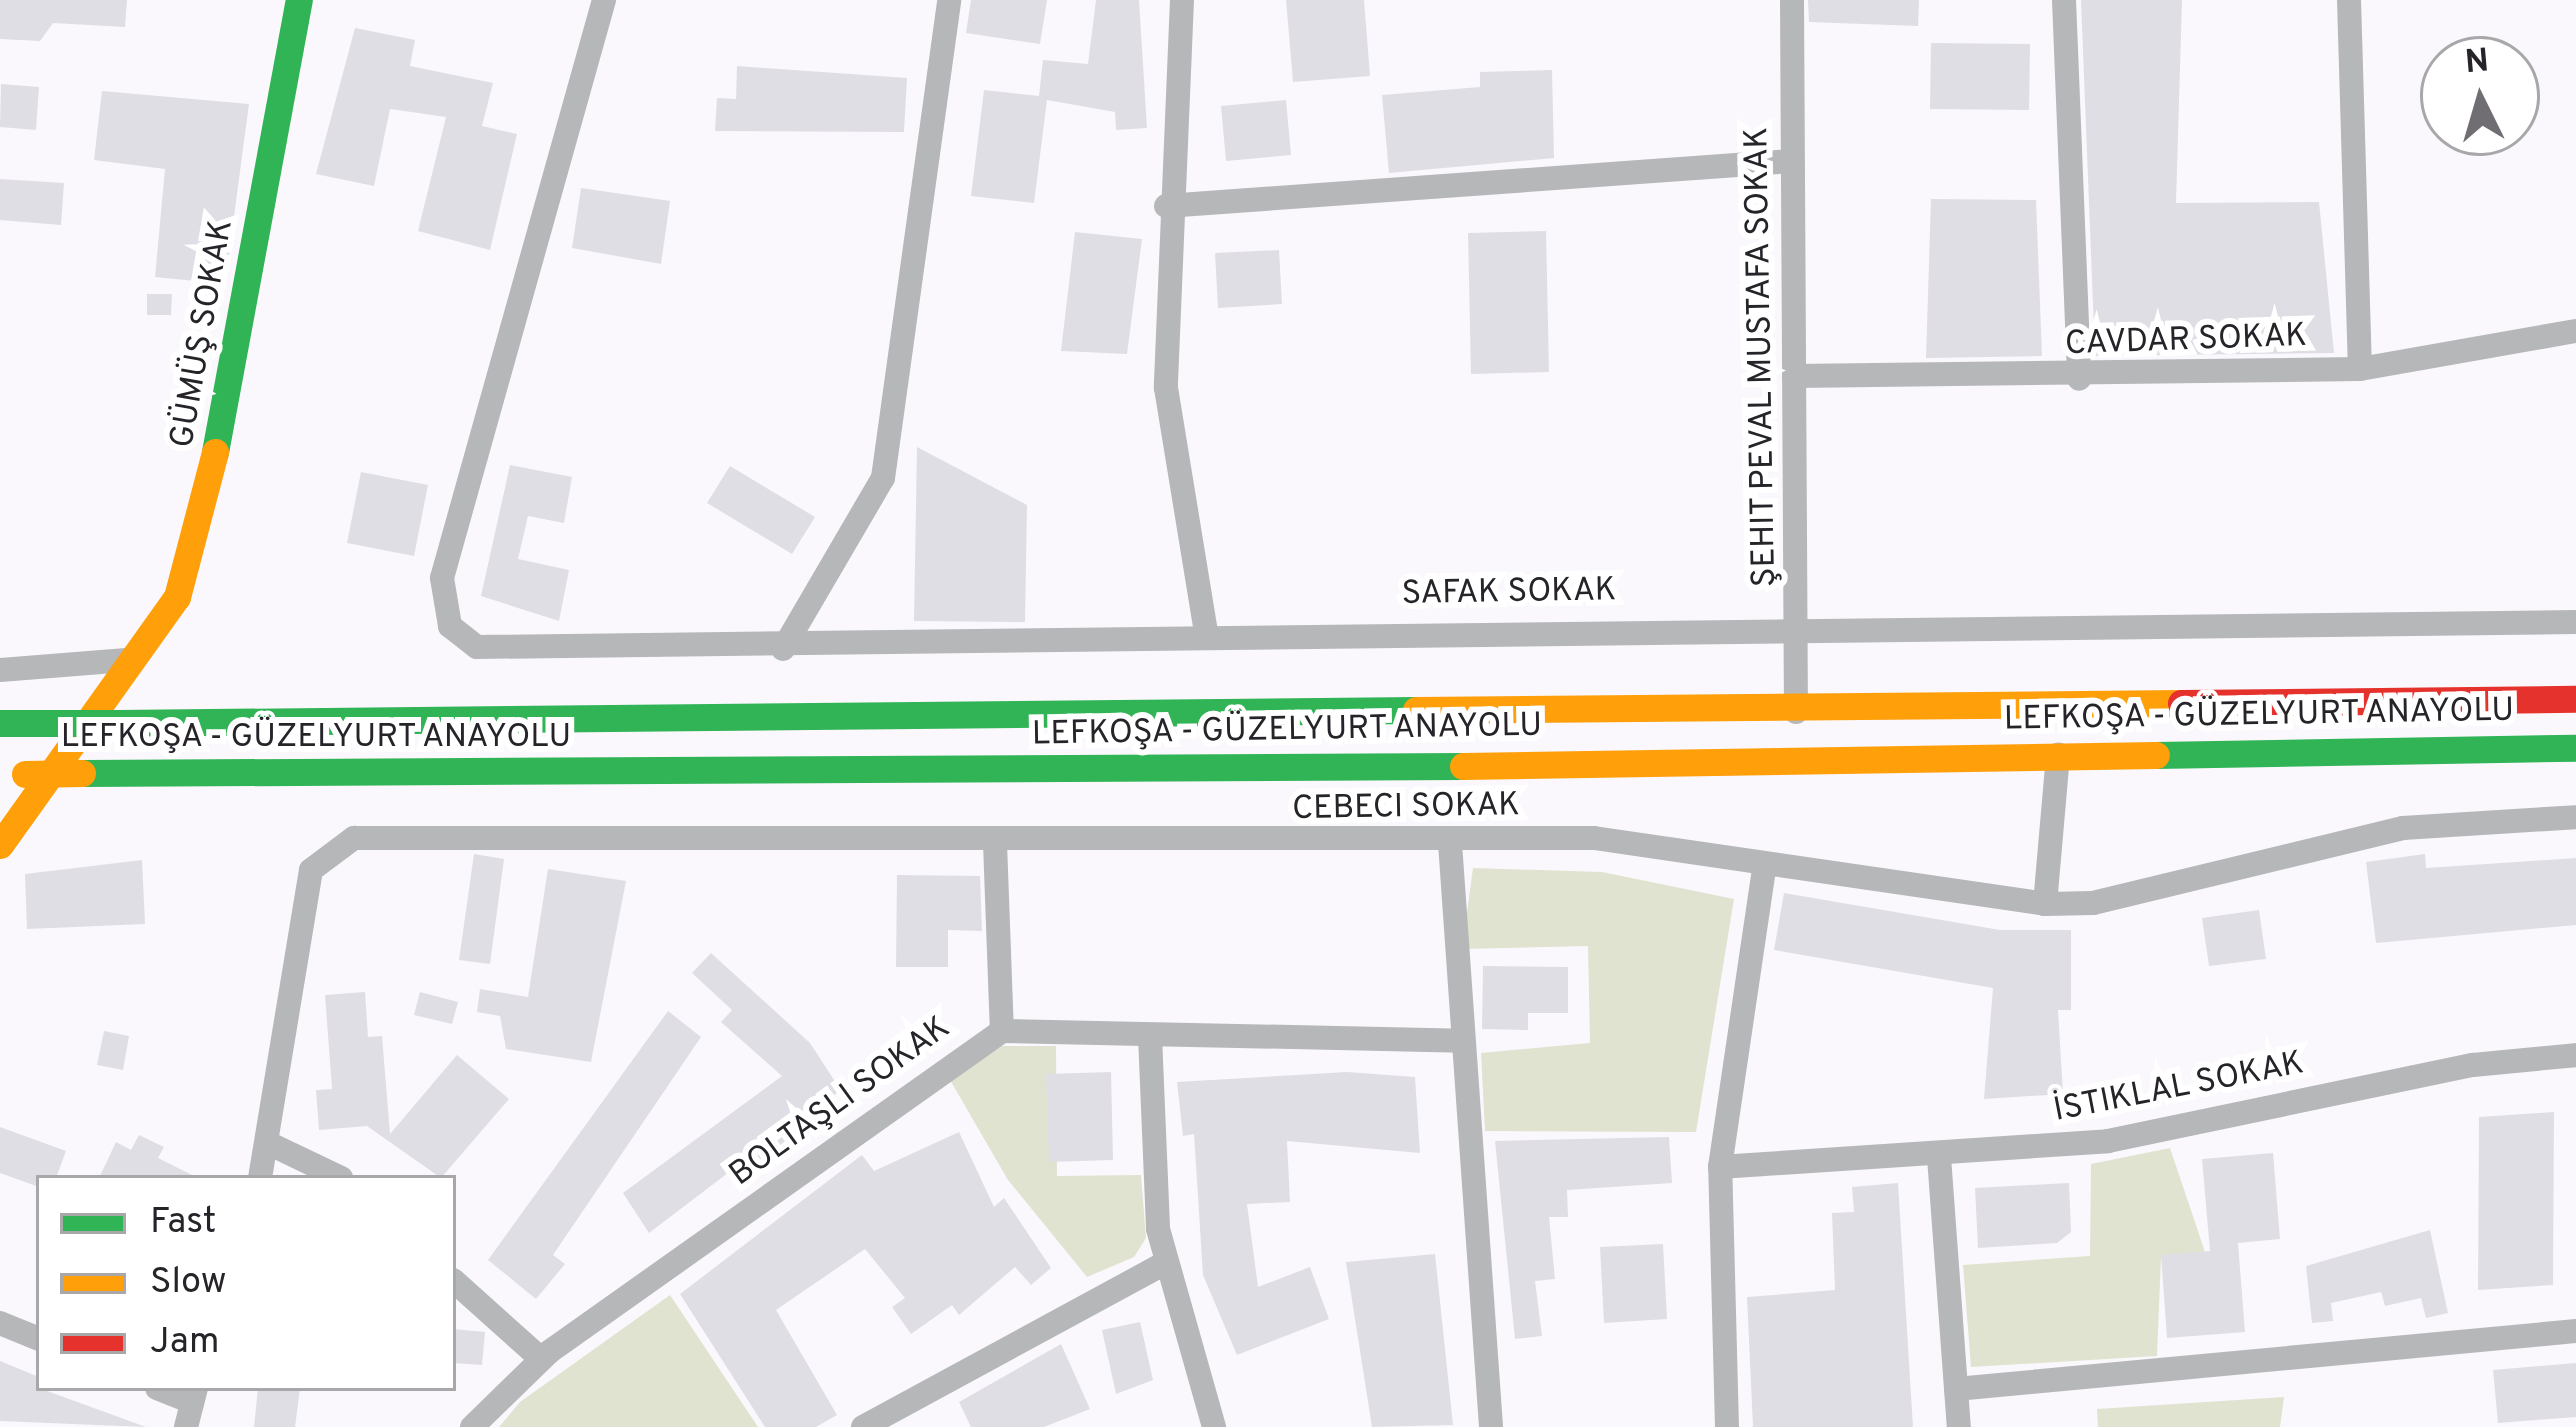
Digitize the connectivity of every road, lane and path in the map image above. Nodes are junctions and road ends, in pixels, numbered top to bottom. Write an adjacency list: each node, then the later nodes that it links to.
1 (299, 0): 18 (main road, GÜMÜŞ SOKAK)
2 (604, 0): 17 (street, SAFAK SOKAK)
3 (949, 0): 17 (street)
4 (1182, 0): 9 (street)
5 (1792, 0): 8 (street, ŞEHIT PEVAL MUSTAFA SOKAK)
6 (2064, 0): 13 (street)
7 (2349, 0): 11 (street)
8 (1792, 161): 9 (street); 12 (street, ŞEHIT PEVAL MUSTAFA SOKAK)
9 (1166, 206): 16 (street)
10 (2576, 331): 11 (street, CAVDAR SOKAK)
11 (2360, 369): 13 (street, CAVDAR SOKAK)
12 (1794, 376): 13 (street, CAVDAR SOKAK); 15 (street, ŞEHIT PEVAL MUSTAFA SOKAK)
13 (2078, 380)
14 (2576, 622): 15 (street, SAFAK SOKAK)
15 (1800, 623): 16 (street, SAFAK SOKAK); 22 (street, ŞEHIT PEVAL MUSTAFA SOKAK)
16 (1206, 632): 17 (street, SAFAK SOKAK)
17 (783, 649)
18 (127, 661): 19 (street); 21 (main road, GÜMÜŞ SOKAK)
19 (0, 670)
20 (2576, 699): 22 (main road, LEFKOŞA - GÜZELYURT ANAYOLU)
21 (110, 711): 22 (main road, LEFKOŞA - GÜZELYURT ANAYOLU); 23 (main road, LEFKOŞA - GÜZELYURT ANAYOLU, bridge); 26 (main road, GÜMÜŞ SOKAK)
22 (1796, 712)
23 (0, 723)
24 (2576, 748): 25 (main road, LEFKOŞA - GÜZELYURT ANAYOLU)
25 (2058, 755): 26 (main road, LEFKOŞA - GÜZELYURT ANAYOLU, bridge); 32 (street)
26 (21, 781): 30 (main road, GÜMÜŞ SOKAK)
27 (2576, 817): 32 (street, CEBECI SOKAK)
28 (995, 843): 29 (street, CEBECI SOKAK); 33 (street); 37 (street, CEBECI SOKAK)
29 (1450, 843): 31 (street, CEBECI SOKAK); 35 (street)
30 (0, 845)
31 (1764, 869): 32 (street, CEBECI SOKAK); 39 (street)
32 (2045, 904)
33 (1002, 1031): 34 (street); 47 (street)
34 (1150, 1036): 35 (street); 42 (street)
35 (1462, 1041): 54 (street)
36 (2576, 1055): 38 (street, İSTIKLAL SOKAK)
37 (270, 1144): 40 (street, CEBECI SOKAK); 41 (street)
38 (1940, 1157): 39 (street, İSTIKLAL SOKAK); 48 (street)
39 (1720, 1167): 55 (street)
40 (261, 1175)
41 (335, 1175)
42 (1165, 1264): 52 (street); 53 (street)
43 (456, 1283): 47 (street)
44 (0, 1323): 46 (street)
45 (2576, 1331): 48 (street)
46 (36, 1338)
47 (541, 1359): 51 (street)
48 (1956, 1389): 56 (street)
49 (163, 1391): 50 (street)
50 (191, 1406)
51 (472, 1427)
52 (863, 1427)
53 (1214, 1427)
54 (1491, 1427)
55 (1727, 1427)
56 (1959, 1427)

